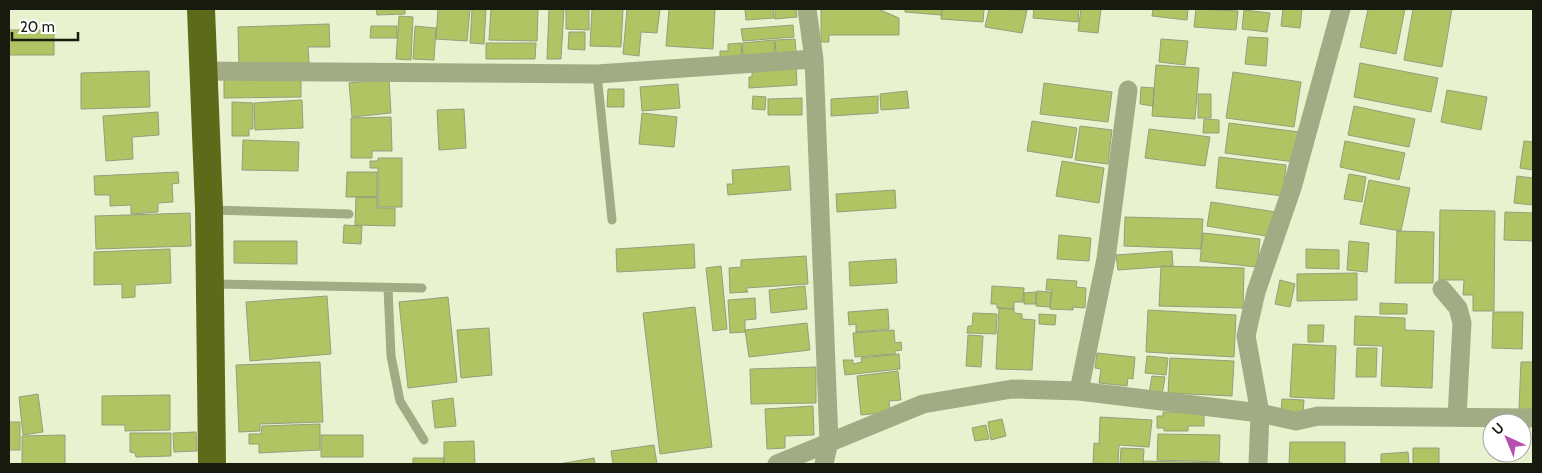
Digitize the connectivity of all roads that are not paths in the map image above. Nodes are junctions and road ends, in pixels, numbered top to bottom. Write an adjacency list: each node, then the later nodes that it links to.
1 (201, 9): 5 (highway)
2 (807, 9): 4 (street)
3 (1341, 9): 16 (street)
4 (814, 59): 6 (street); 20 (street)
5 (203, 71): 6 (street); 8 (highway)
6 (597, 74): 10 (lane)
7 (1128, 90): 15 (street)
8 (209, 210): 9 (lane); 11 (highway)
9 (349, 214)
10 (612, 220)
11 (210, 284): 12 (lane); 21 (highway)
12 (388, 288): 13 (lane); 19 (lane)
13 (422, 288)
14 (1442, 290): 17 (street)
15 (1079, 392): 16 (street); 20 (street)
16 (1260, 413): 17 (street); 24 (street)
17 (1457, 417): 18 (street)
18 (1533, 418)
19 (424, 440)
20 (829, 442): 22 (street); 23 (street)
21 (212, 464)
22 (776, 464)
23 (824, 464)
24 (1258, 464)

